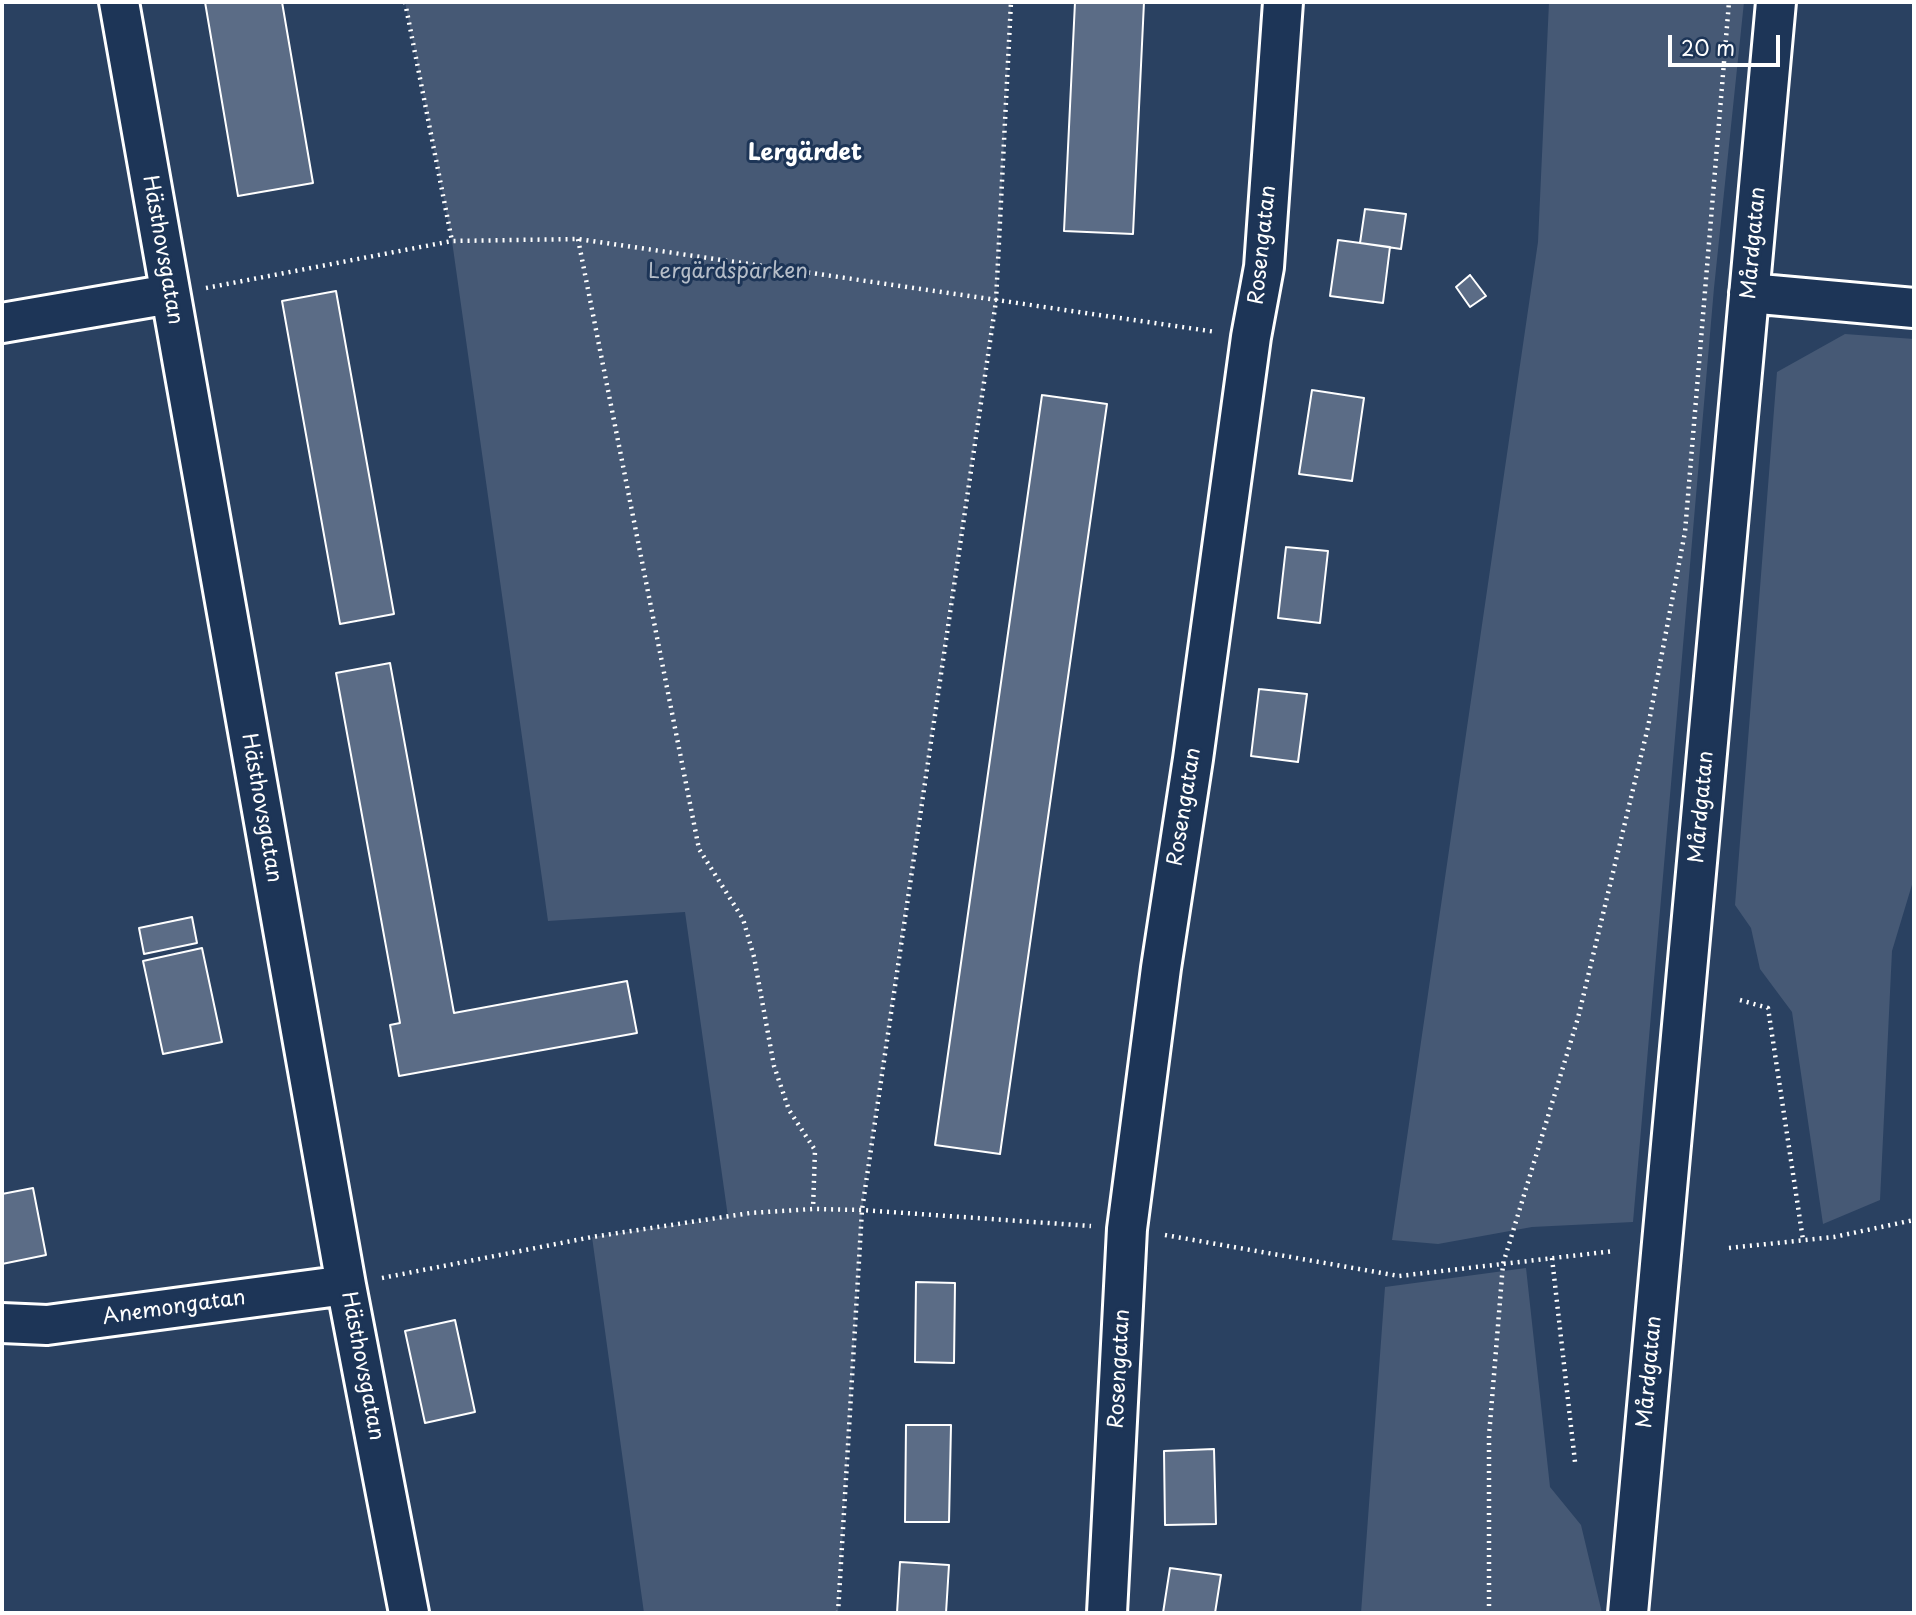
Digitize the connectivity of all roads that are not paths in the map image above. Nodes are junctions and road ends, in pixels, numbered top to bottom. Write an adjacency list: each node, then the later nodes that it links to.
1 (119, 2): 5 (street, Hästhovsgatan)
2 (1283, 2): 11 (street, Rosengatan)
3 (1776, 2): 4 (street, Mårdgatan)
4 (1749, 293): 6 (street); 12 (street, Mårdgatan)
5 (170, 294): 7 (street); 8 (street, Hästhovsgatan)
6 (1914, 308)
7 (2, 323)
8 (346, 1285): 9 (street, Anemongatan); 10 (street, Hästhovsgatan)
9 (2, 1323)
10 (409, 1613)
11 (1107, 1613)
12 (1628, 1613)

